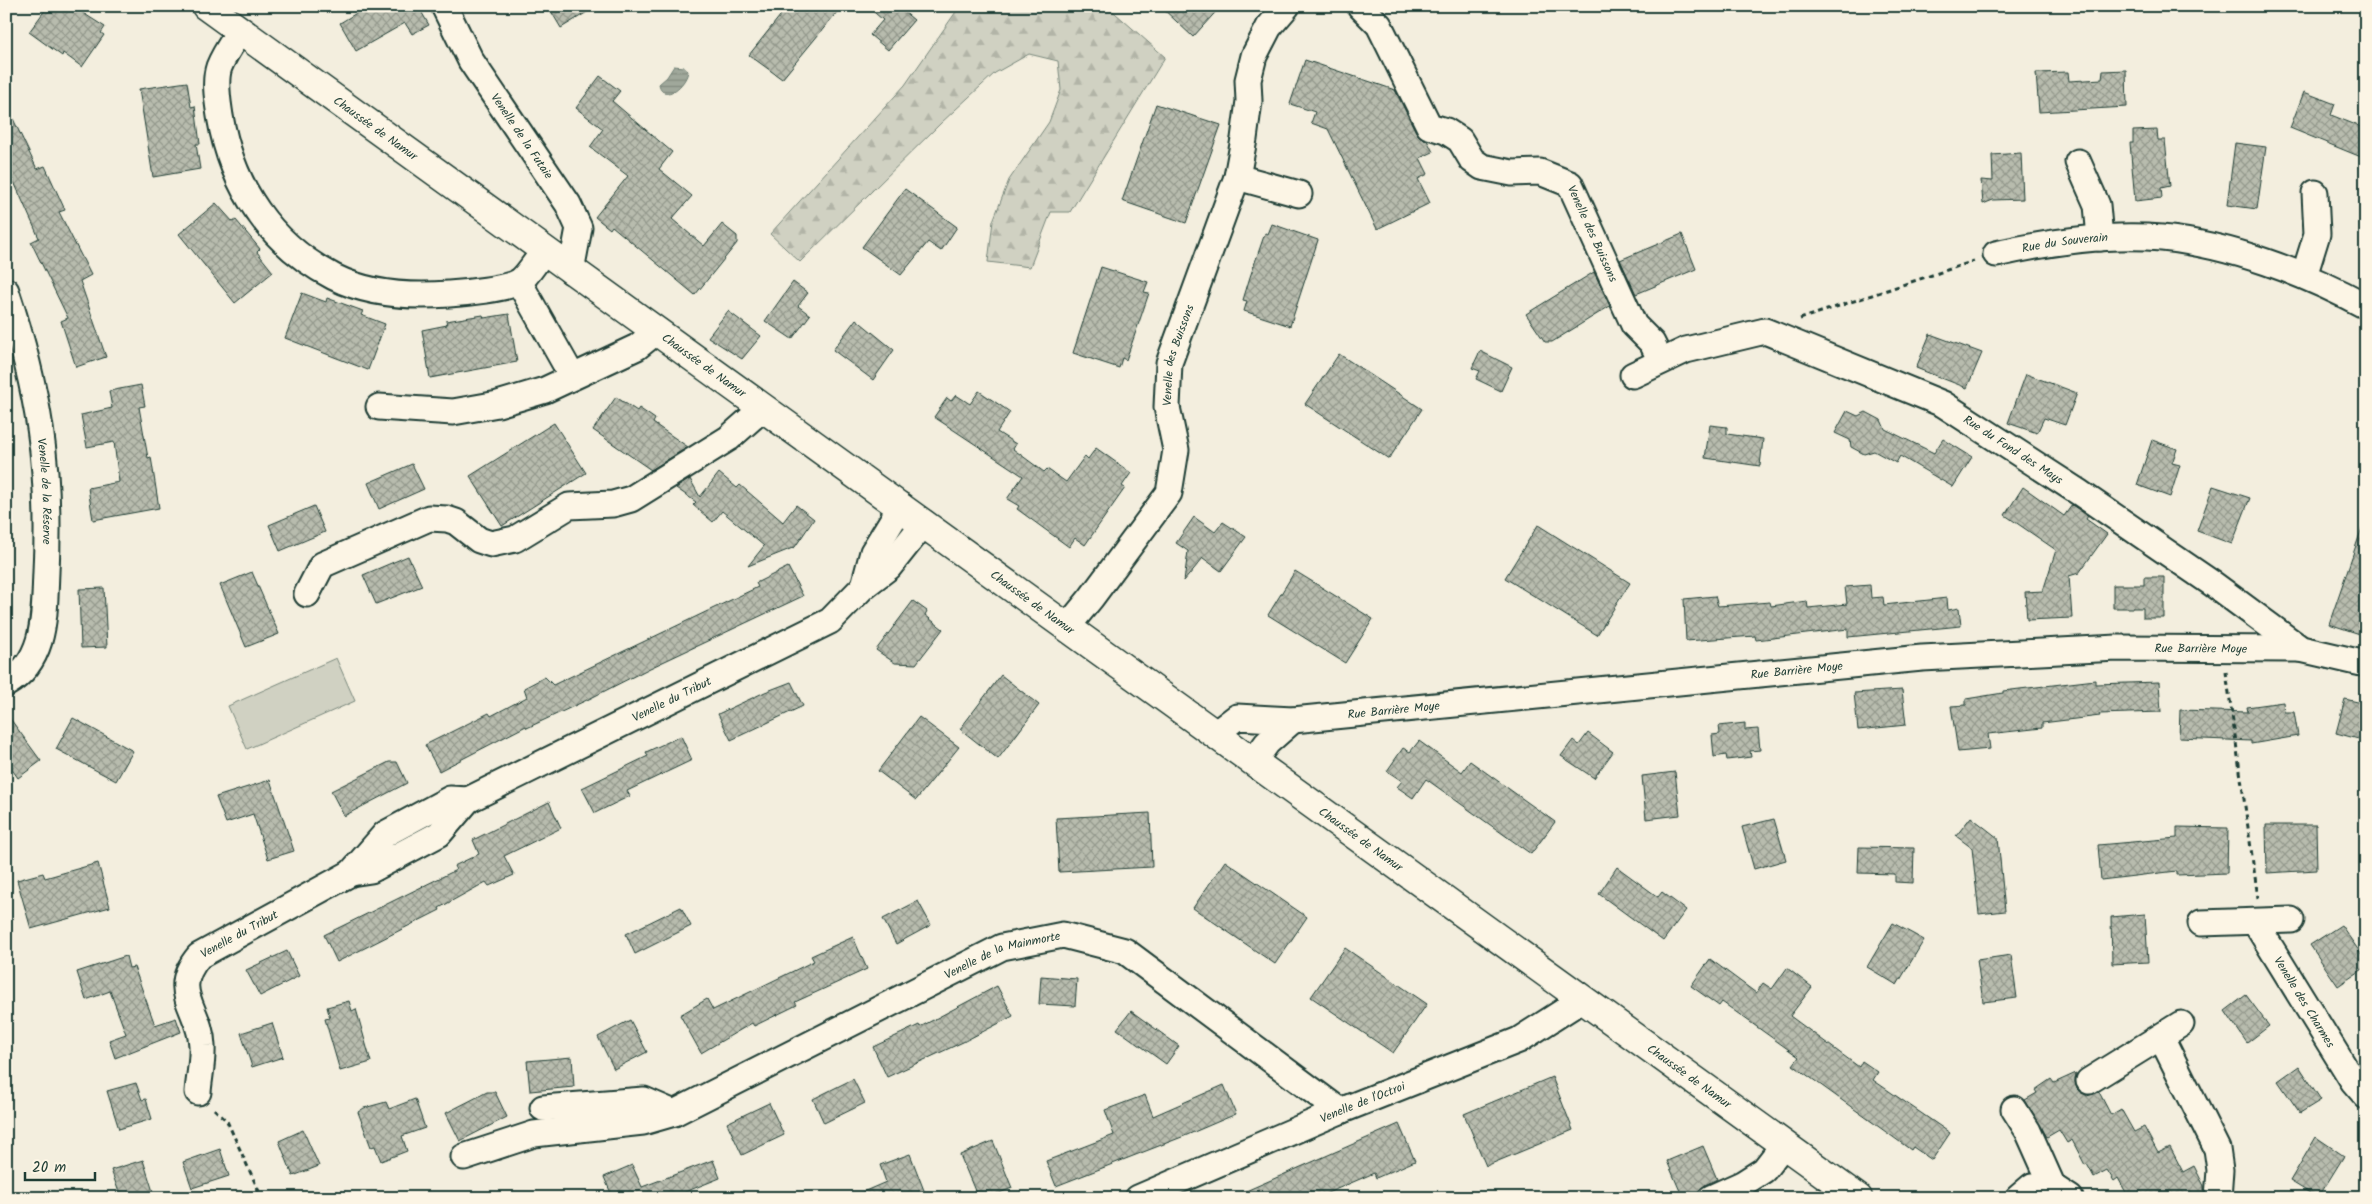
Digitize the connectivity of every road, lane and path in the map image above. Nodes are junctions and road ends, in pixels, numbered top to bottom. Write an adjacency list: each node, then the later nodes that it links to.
1 (206, 6): 5 (main road, Chaussée de Namur)
2 (444, 6): 13 (street, Venelle de la Futaie)
3 (1287, 6): 7 (street, Venelle des Buissons)
4 (1360, 6): 20 (street, Venelle des Buissons)
5 (240, 32): 11 (main road, Chaussée de Namur); 15 (street)
6 (2078, 162): 10 (street)
7 (1237, 177): 9 (street); 29 (street, Venelle des Buissons)
8 (2316, 193): 14 (street)
9 (1299, 194)
10 (2100, 238): 12 (street, Rue du Souverain); 14 (street, Rue du Souverain)
11 (544, 252): 13 (main road, Chaussée de Namur); 15 (street)
12 (1996, 254): 19 (path)
13 (571, 271): 18 (main road, Chaussée de Namur)
14 (2304, 276): 17 (street, Rue du Souverain)
15 (519, 282): 22 (street)
16 (6, 291): 33 (street, Venelle de la Réserve)
17 (2366, 306)
18 (658, 331): 22 (street); 24 (main road, Chaussée de Namur)
19 (1765, 331): 20 (street); 31 (street, Rue du Fond des Mays)
20 (1661, 361): 21 (street)
21 (1633, 375)
22 (572, 376): 23 (street)
23 (379, 407)
24 (762, 409): 25 (main road, Chaussée de Namur); 28 (street)
25 (901, 506): 26 (main road, Chaussée de Namur); 27 (street, Venelle du Tribut)
26 (924, 523): 27 (street, Venelle du Tribut); 29 (main road, Chaussée de Namur)
27 (864, 586): 43 (street, Venelle du Tribut)
28 (306, 594)
29 (1068, 626): 35 (main road, Chaussée de Namur)
30 (2222, 649): 31 (street, Rue Barrière Moye); 34 (street, Rue Barrière Moye); 38 (path)
31 (2301, 649): 32 (street, Rue du Fond des Mays)
32 (2366, 664)
33 (6, 684)
34 (1293, 720): 35 (street, Rue Barrière Moye); 36 (street)
35 (1215, 734): 36 (main road, Chaussée de Namur)
36 (1253, 762): 40 (main road, Chaussée de Namur)
37 (2291, 920): 38 (street)
38 (2258, 921): 39 (street); 42 (street, Venelle des Charmes)
39 (2201, 923)
40 (1582, 999): 46 (street, Venelle de l'Octroi); 48 (main road, Chaussée de Namur)
41 (2089, 1081): 56 (street)
42 (2362, 1085)
43 (198, 1092): 51 (path)
44 (543, 1108): 47 (street)
45 (2014, 1109): 50 (street)
46 (1340, 1111): 47 (street, Venelle de la Mainmorte); 52 (street, Venelle de l'Octroi)
47 (674, 1113): 49 (street, Venelle de la Mainmorte)
48 (1784, 1144): 53 (street); 54 (main road, Chaussée de Namur)
49 (464, 1158)
50 (2061, 1192): 55 (street)
51 (262, 1198)
52 (1138, 1198)
53 (1712, 1198)
54 (1858, 1198)
55 (2018, 1198)
56 (2218, 1198)

